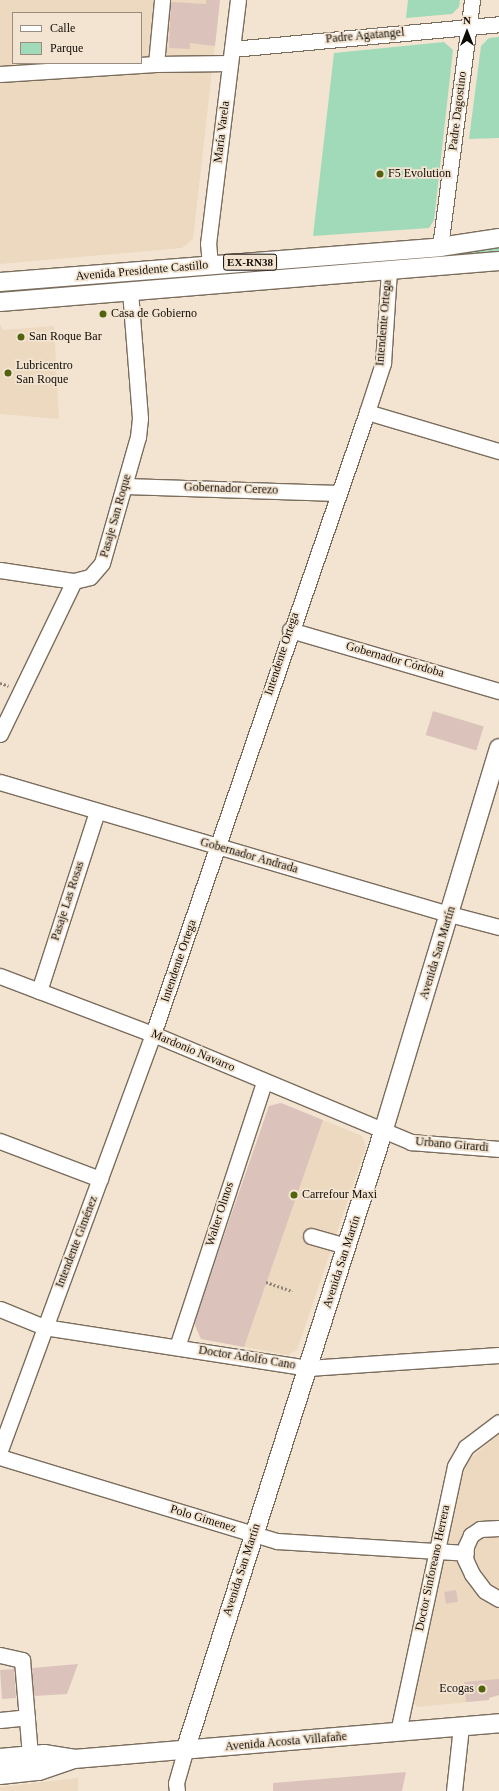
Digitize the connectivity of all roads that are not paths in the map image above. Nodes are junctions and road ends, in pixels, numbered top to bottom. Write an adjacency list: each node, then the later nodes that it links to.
1 (162, 0): 7 (street)
2 (238, 0): 6 (street, María Varela)
3 (472, 0): 5 (street, Padre Dagostino)
4 (499, 24): 5 (street, Padre Agatangel)
5 (469, 26): 6 (street, Padre Agatangel); 10 (street, Padre Dagostino)
6 (231, 56): 7 (street, Padre Agatangel); 12 (street, María Varela)
7 (156, 64): 8 (street, Padre Agatangel)
8 (0, 74)
9 (499, 238): 10 (main road, Avenida Presidente Castillo / EX-RN38)
10 (440, 247): 12 (main road, Avenida Presidente Castillo / EX-RN38)
11 (499, 261): 13 (main road, Avenida Presidente Castillo / EX-RN38)
12 (210, 265): 14 (main road, Avenida Presidente Castillo / EX-RN38)
13 (389, 270): 15 (main road, Avenida Presidente Castillo / EX-RN38); 17 (street, Intendente Ortega)
14 (0, 282)
15 (130, 291): 16 (main road, Avenida Presidente Castillo / EX-RN38); 19 (street, Pasaje San Roque)
16 (0, 302)
17 (367, 412): 18 (street); 20 (street, Intendente Ortega)
18 (499, 451)
19 (125, 486): 20 (street, Gobernador Cerezo); 22 (street, Pasaje San Roque)
20 (338, 493): 23 (street, Intendente Ortega)
21 (0, 570): 22 (street)
22 (74, 581): 25 (street)
23 (290, 630): 24 (street, Gobernador Córdoba); 29 (street, Intendente Ortega)
24 (499, 691)
25 (0, 734)
26 (499, 748): 30 (main road, Avenida San Martín)
27 (0, 782): 28 (street, Gobernador Andrada)
28 (97, 811): 29 (street, Gobernador Andrada); 33 (street, Pasaje Las Rosas)
29 (219, 847): 30 (street, Gobernador Andrada); 34 (street, Intendente Ortega)
30 (449, 914): 31 (street, Gobernador Andrada); 36 (main road, Avenida San Martín)
31 (499, 926)
32 (0, 976): 33 (street, Mardonio Navarro)
33 (39, 991): 34 (street, Mardonio Navarro)
34 (153, 1034): 35 (street, Mardonio Navarro); 39 (street, Intendente Giménez)
35 (264, 1082): 36 (street, Mardonio Navarro); 44 (street, Walter Olmos)
36 (383, 1132): 38 (street, Urbano Girardi); 41 (main road, Avenida San Martín)
37 (0, 1141): 39 (street)
38 (499, 1149)
39 (100, 1179): 43 (street, Intendente Giménez)
40 (311, 1236): 41 (street)
41 (347, 1246): 46 (main road, Avenida San Martín)
42 (0, 1309): 43 (street, Doctor Adolfo Cano)
43 (44, 1327): 44 (street, Doctor Adolfo Cano); 48 (street, Intendente Giménez)
44 (177, 1347): 46 (street, Doctor Adolfo Cano)
45 (499, 1355): 46 (street, Doctor Adolfo Cano)
46 (308, 1368): 51 (main road, Avenida San Martín)
47 (499, 1422): 52 (street, Doctor Sinforeano Herrera)
48 (0, 1450)
49 (0, 1458): 51 (street, Polo Gimenez)
50 (499, 1528): 53 (street)
51 (253, 1534): 52 (street, Polo Gimenez); 61 (main road, Avenida San Martín)
52 (436, 1551): 53 (street, Polo Gimenez); 60 (street, Doctor Sinforeano Herrera)
53 (466, 1553): 54 (street)
54 (499, 1599)
55 (0, 1655): 56 (street)
56 (27, 1717): 57 (street); 62 (street)
57 (0, 1720)
58 (499, 1723): 59 (main road, Avenida Acosta Villafañe)
59 (461, 1727): 60 (main road, Avenida Acosta Villafañe); 67 (street)
60 (398, 1732): 61 (main road, Avenida Acosta Villafañe)
61 (185, 1751): 64 (main road, Avenida Acosta Villafañe); 66 (street)
62 (30, 1755): 63 (main road, Avenida Acosta Villafañe); 64 (main road, Avenida Acosta Villafañe)
63 (0, 1758)
64 (74, 1759): 65 (main road, Avenida Acosta Villafañe)
65 (0, 1775)
66 (177, 1791)
67 (454, 1791)

